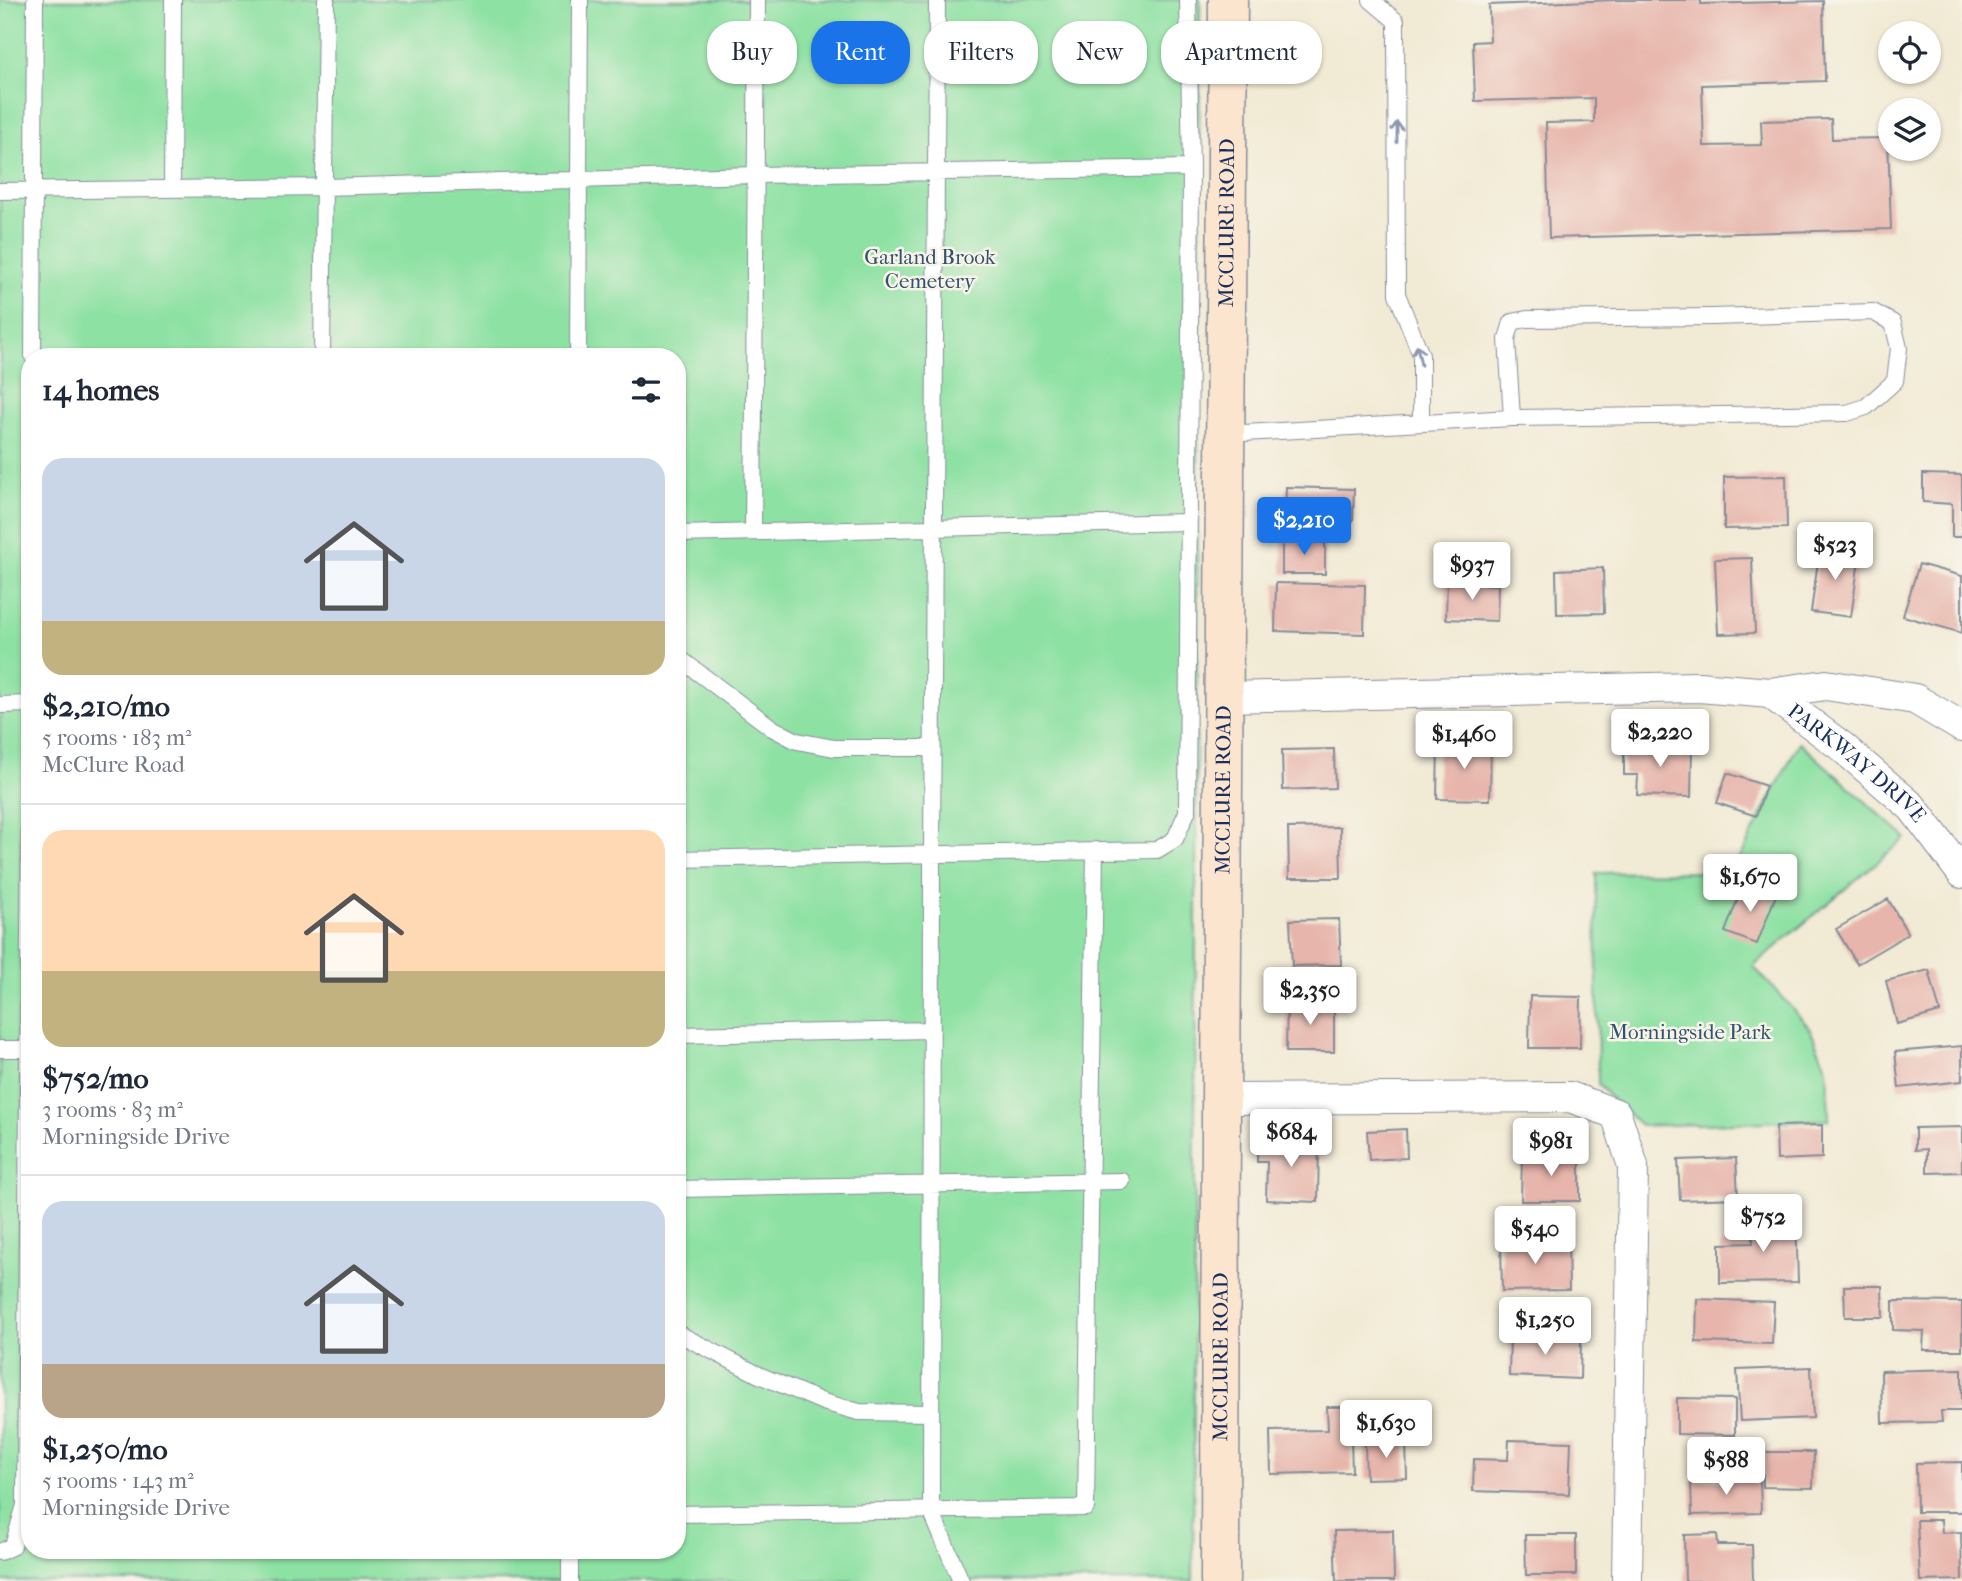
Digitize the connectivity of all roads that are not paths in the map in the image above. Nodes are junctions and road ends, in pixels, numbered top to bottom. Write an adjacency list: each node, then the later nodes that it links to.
1 (35, 0): 17 (lane)
2 (173, 0): 15 (lane)
3 (326, 0): 14 (lane)
4 (580, 0): 13 (lane)
5 (757, 0): 12 (lane)
6 (937, 0): 11 (lane)
7 (1188, 0): 10 (lane)
8 (1228, 0): 23 (street, MCCLURE ROAD)
9 (1371, 0): 22 (lane, one-way to 9)
10 (1191, 168): 11 (lane); 24 (lane)
11 (936, 173): 12 (lane); 25 (lane)
12 (756, 175): 13 (lane); 26 (lane)
13 (579, 180): 14 (lane); 20 (lane)
14 (324, 187): 15 (lane); 19 (lane)
15 (172, 189): 17 (lane)
16 (0, 191): 17 (lane)
17 (34, 191): 18 (lane)
18 (33, 348)
19 (322, 348)
20 (578, 348)
21 (1512, 418): 21 (lane); 22 (lane)
22 (1421, 423): 23 (lane)
23 (1226, 434): 30 (street, MCCLURE ROAD)
24 (1188, 522): 25 (lane); 35 (lane)
25 (933, 529): 26 (lane); 34 (lane)
26 (753, 532): 27 (lane)
27 (686, 534)
28 (686, 663): 34 (lane)
29 (1770, 693): 30 (street, PARKWAY DRIVE); 33 (street, PARKWAY DRIVE); 38 (street, PARKWAY DRIVE)
30 (1224, 697): 43 (street, MCCLURE ROAD)
31 (21, 704): 32 (lane)
32 (0, 705)
33 (1962, 727)
34 (932, 748): 36 (lane)
35 (1095, 850): 36 (lane); 45 (lane)
36 (932, 853): 37 (lane); 39 (lane)
37 (686, 859)
38 (1962, 873)
39 (931, 1030): 40 (lane); 46 (lane)
40 (686, 1035)
41 (0, 1049): 42 (lane)
42 (21, 1049)
43 (1221, 1099): 57 (street, MCCLURE ROAD); 58 (street)
44 (1122, 1181): 45 (lane)
45 (1091, 1182): 46 (lane); 50 (lane)
46 (931, 1185): 47 (lane); 49 (lane)
47 (686, 1189)
48 (686, 1338): 49 (lane)
49 (931, 1413): 50 (lane)
50 (931, 1511): 51 (lane); 56 (lane)
51 (686, 1514)
52 (21, 1516): 53 (lane)
53 (0, 1552)
54 (570, 1559): 55 (lane)
55 (570, 1581)
56 (961, 1581)
57 (1220, 1581)
58 (1626, 1581)

